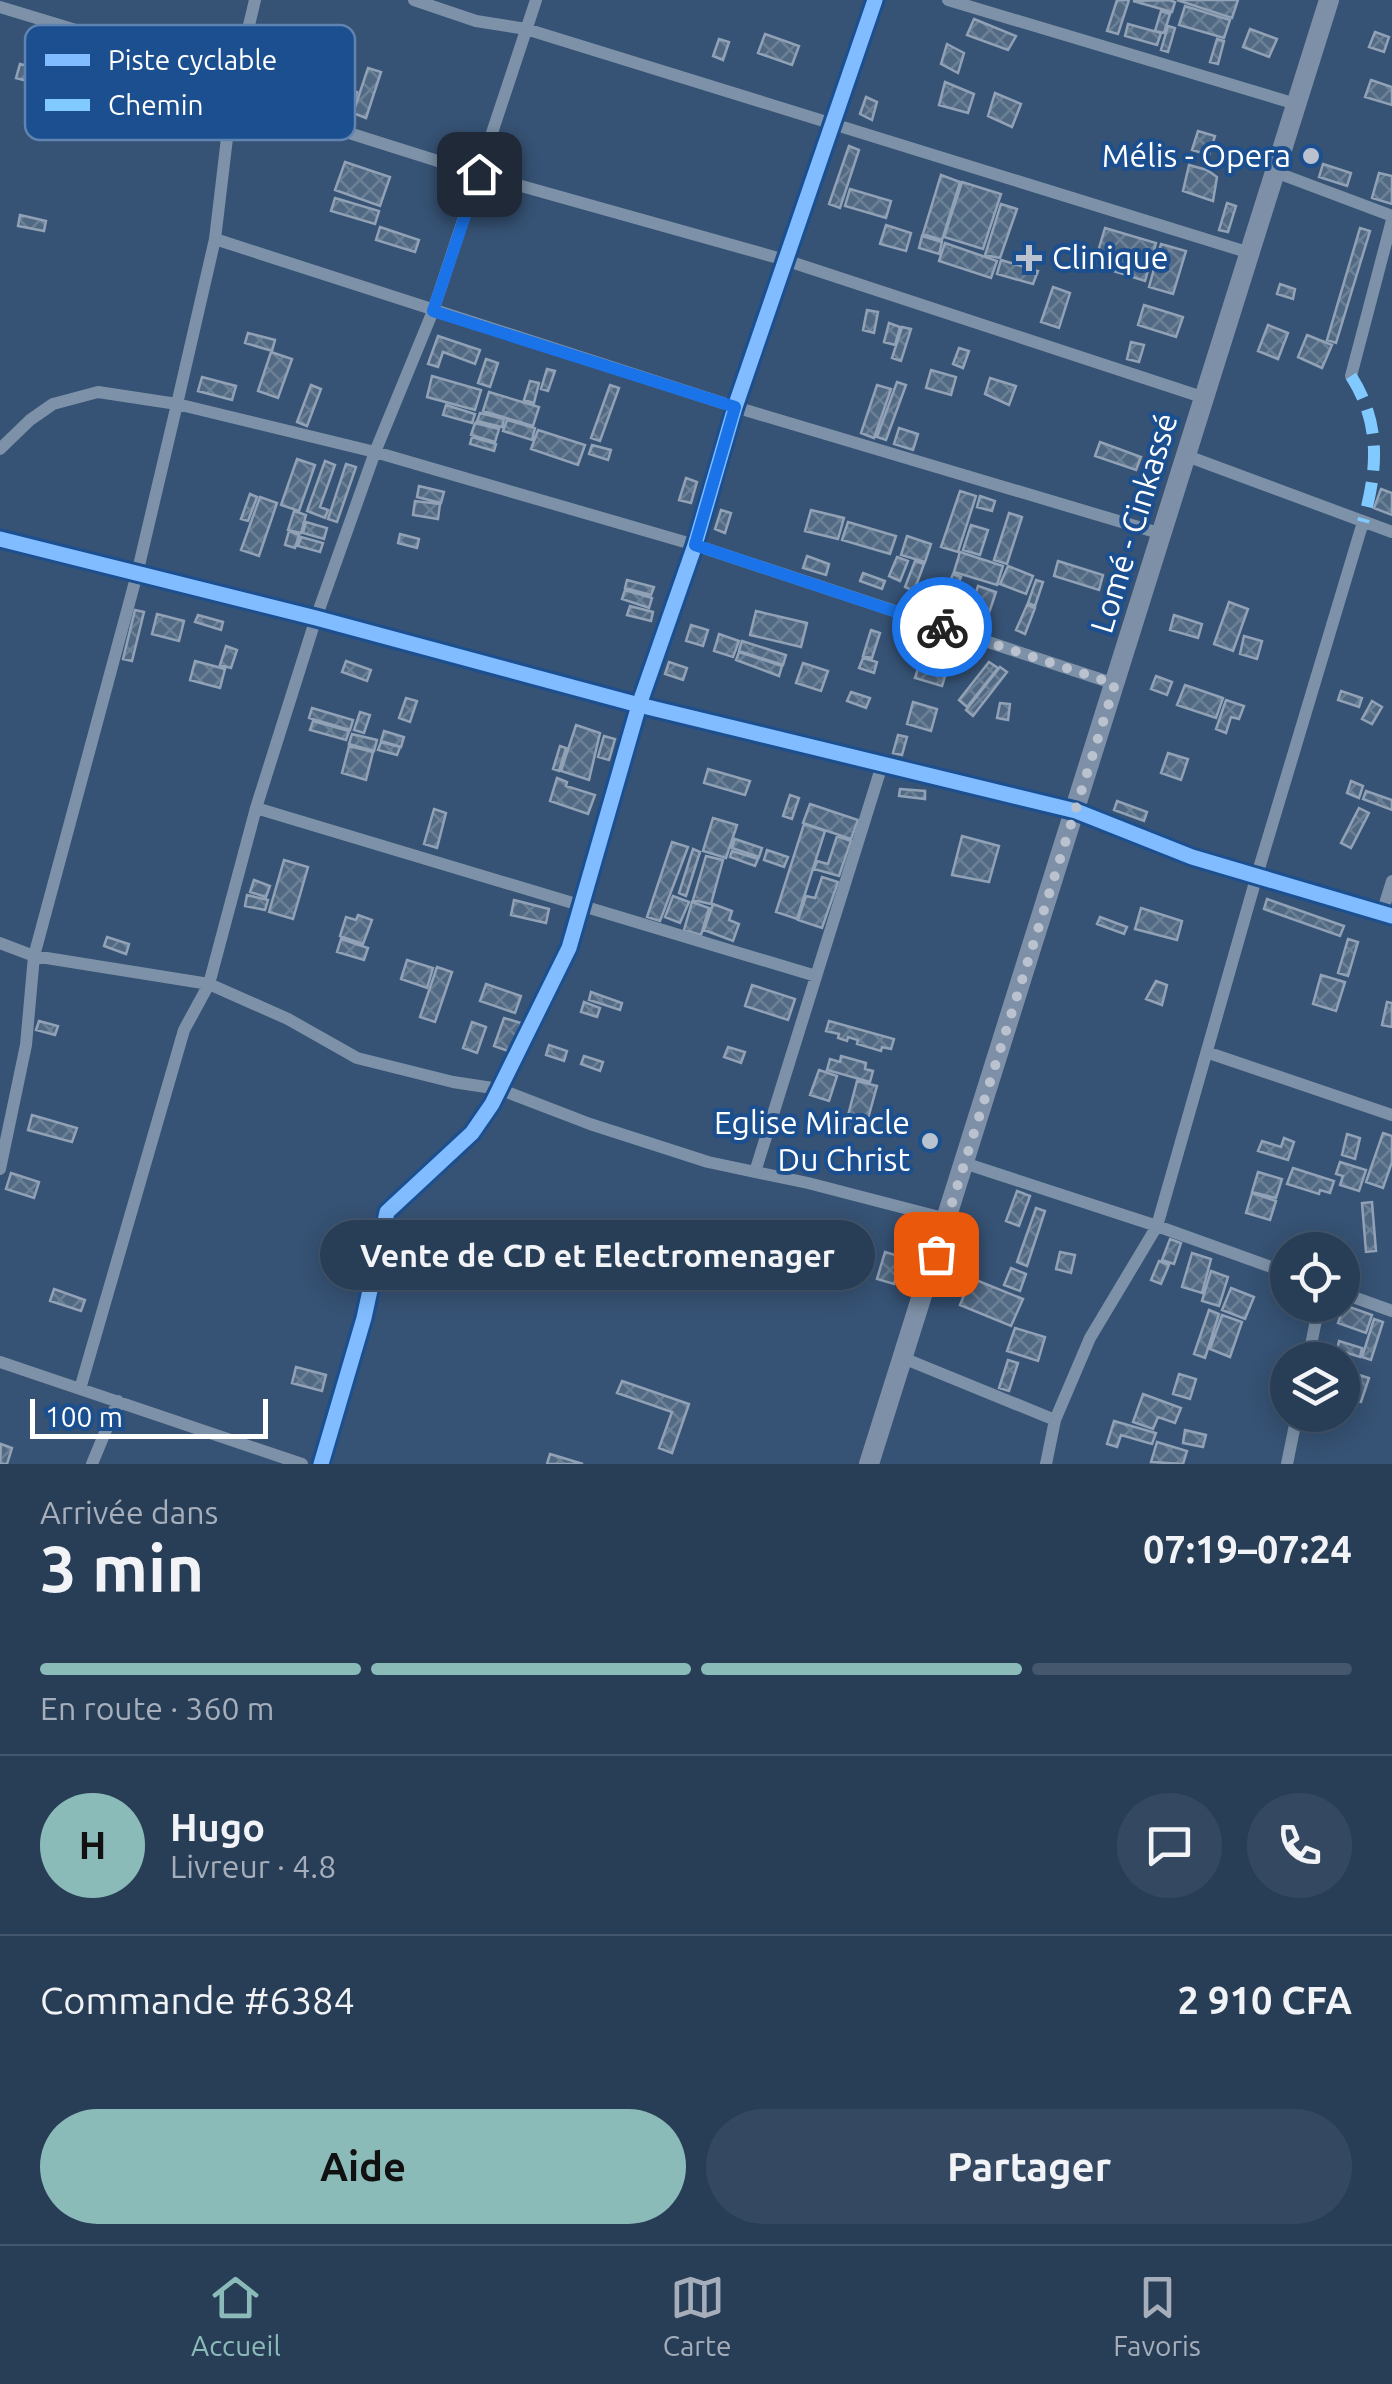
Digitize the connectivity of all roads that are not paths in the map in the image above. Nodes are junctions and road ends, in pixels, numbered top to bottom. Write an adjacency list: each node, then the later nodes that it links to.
1 (255, 0): 9 (street)
2 (414, 0): 10 (street)
3 (536, 0): 10 (street)
4 (875, 0): 12 (street)
5 (948, 0): 11 (street)
6 (1329, 0): 11 (highway, Lomé - Cinkassé)
7 (0, 7): 8 (street)
8 (59, 25)
9 (249, 25)
10 (526, 29): 12 (street); 16 (street)
11 (1296, 104): 15 (highway, Lomé - Cinkassé)
12 (832, 125): 19 (street); 20 (street)
13 (355, 135): 16 (street)
14 (227, 140): 18 (street)
15 (1275, 172): 17 (street); 19 (highway, Lomé - Cinkassé)
16 (479, 174): 20 (street); 21 (street)
17 (1392, 218): 22 (street)
18 (215, 239): 21 (street); 24 (street)
19 (1250, 253): 23 (highway, Lomé - Cinkassé)
20 (786, 260): 23 (street); 25 (street)
21 (433, 311): 25 (street); 27 (street)
22 (1351, 376)
23 (1205, 398): 28 (highway, Lomé - Cinkassé)
24 (177, 404): 26 (street); 27 (street); 34 (street)
25 (735, 407): 31 (street); 33 (street)
26 (0, 449)
27 (376, 452): 33 (street); 35 (street)
28 (1187, 456): 29 (street); 31 (highway, Lomé - Cinkassé)
29 (1362, 522): 30 (street); 41 (street)
30 (1392, 532)
31 (1162, 534): 36 (highway, Lomé - Cinkassé)
32 (0, 539): 34 (street)
33 (695, 545): 36 (street); 37 (street)
34 (137, 574): 35 (street); 46 (street)
35 (316, 618): 37 (street); 39 (street)
36 (1115, 684): 40 (highway, Lomé - Cinkassé)
37 (639, 706): 38 (street); 43 (street)
38 (882, 765): 40 (street); 47 (street)
39 (256, 808): 43 (street); 48 (street)
40 (1076, 812): 41 (street); 52 (highway, Lomé - Cinkassé)
41 (1257, 875): 44 (street); 49 (street)
42 (1392, 881): 44 (street)
43 (582, 903): 47 (street); 50 (street)
44 (1387, 915)
45 (0, 944): 46 (street)
46 (34, 956): 48 (street); 53 (street)
47 (816, 976): 54 (street)
48 (209, 984): 50 (street); 62 (street)
49 (1209, 1053): 51 (street); 56 (street)
50 (500, 1089): 54 (street); 69 (street)
51 (1392, 1115)
52 (964, 1164): 55 (highway, Lomé - Cinkassé); 56 (street)
53 (0, 1169)
54 (754, 1172): 55 (street)
55 (946, 1219): 60 (highway, Lomé - Cinkassé)
56 (1158, 1226): 57 (street); 64 (street)
57 (1270, 1266)
58 (1360, 1299): 59 (street)
59 (1392, 1311)
60 (902, 1358): 64 (street); 70 (highway, Lomé - Cinkassé)
61 (0, 1362): 62 (street)
62 (80, 1389): 63 (street)
63 (118, 1401): 66 (street); 67 (street)
64 (1055, 1420): 71 (street)
65 (1293, 1432): 72 (street)
66 (280, 1461): 68 (street)
67 (92, 1464)
68 (302, 1464)
69 (321, 1464)
70 (869, 1464)
71 (1046, 1464)
72 (1286, 1464)

